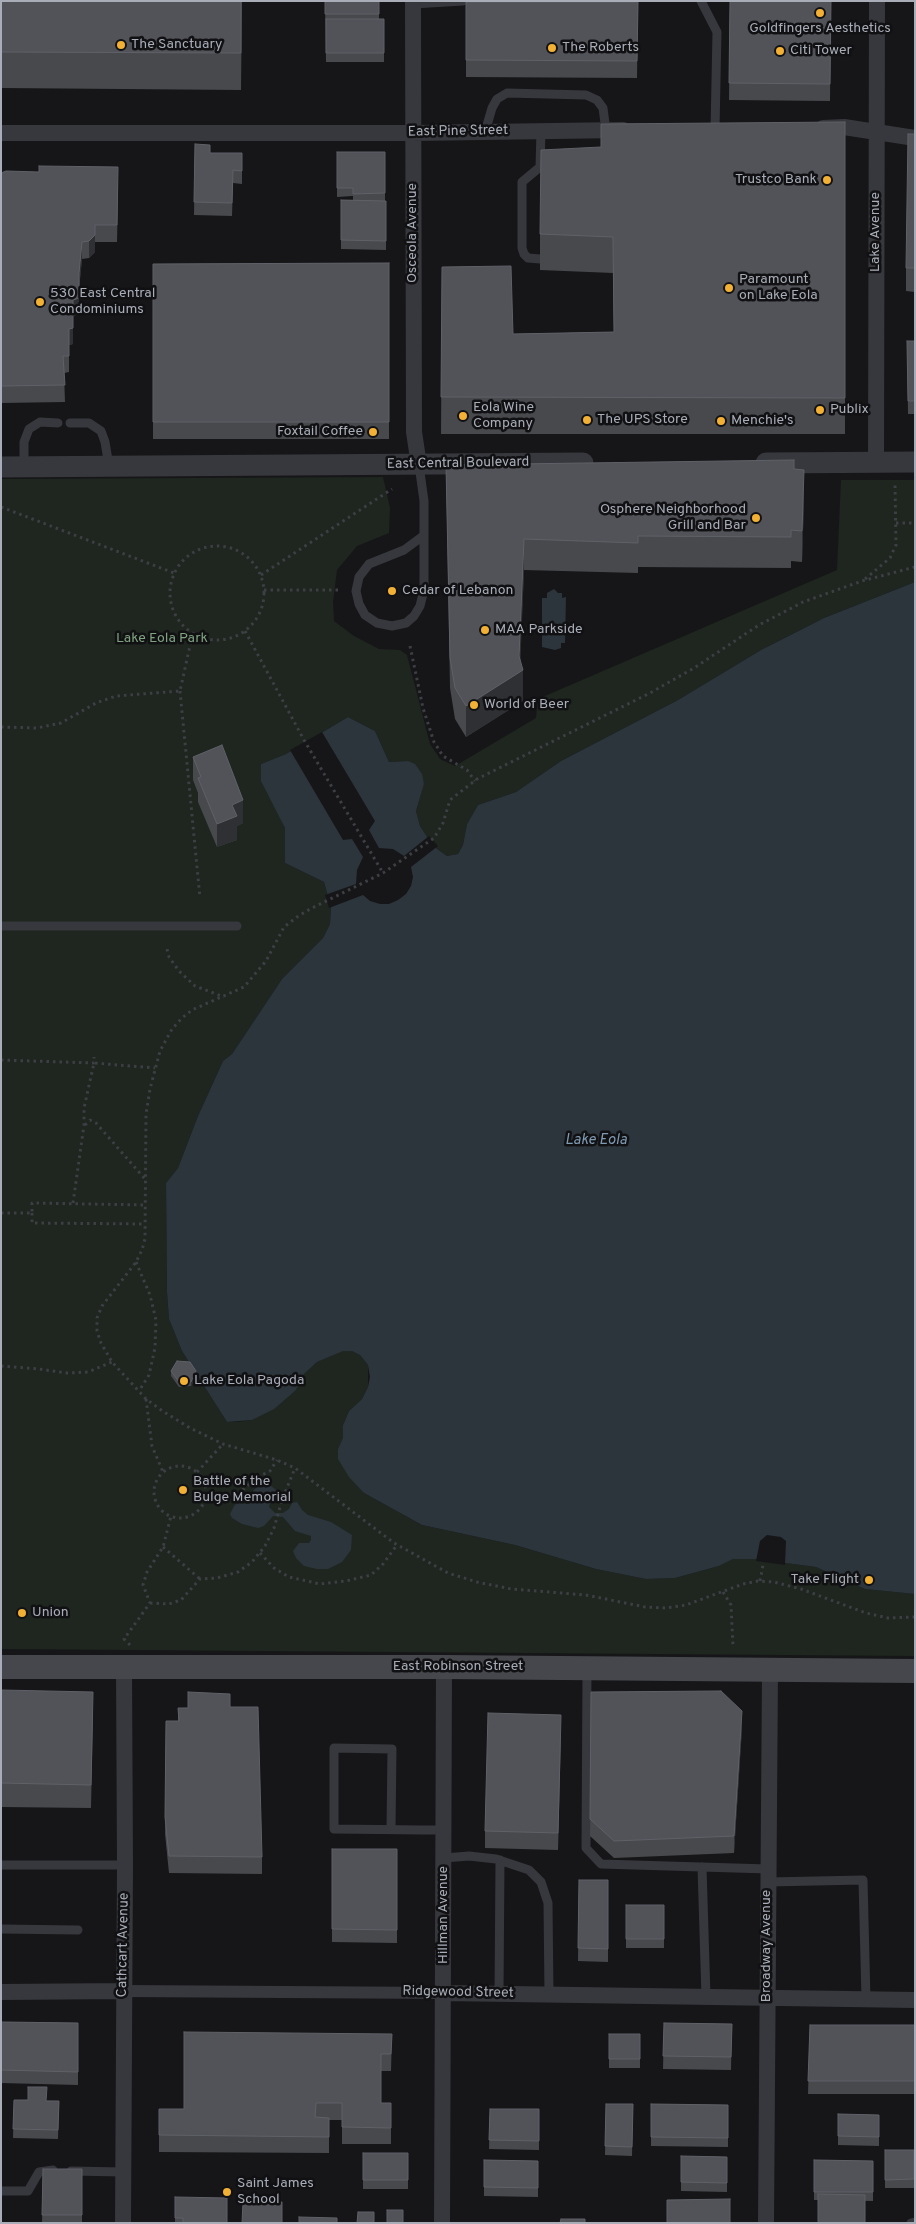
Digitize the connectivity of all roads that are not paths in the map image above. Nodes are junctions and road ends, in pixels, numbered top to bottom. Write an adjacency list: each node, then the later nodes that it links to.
1 (461, 1): 4 (lane)
2 (701, 1): 6 (lane)
3 (876, 1): 13 (street, Lake Avenue)
4 (413, 3): 15 (street, Osceola Avenue)
5 (804, 128): 13 (street)
6 (715, 129): 7 (street); 10 (street)
7 (735, 129)
8 (606, 130): 9 (street, East Pine Street); 11 (lane); 12 (street, East Pine Street)
9 (636, 130)
10 (695, 130)
11 (485, 132): 12 (street, East Pine Street); 15 (street, East Pine Street)
12 (541, 132): 17 (lane)
13 (876, 132): 16 (street); 22 (street, Lake Avenue)
14 (1, 133): 15 (street, East Pine Street)
15 (412, 133): 26 (street, Osceola Avenue)
16 (915, 138)
17 (540, 167): 18 (lane); 19 (lane)
18 (547, 175)
19 (540, 259)
20 (58, 423): 29 (lane)
21 (70, 423): 27 (lane)
22 (876, 462): 23 (street); 25 (street)
23 (915, 462)
24 (605, 463): 26 (street, East Central Boulevard)
25 (745, 463)
26 (419, 465): 27 (street, East Central Boulevard); 30 (lane)
27 (109, 466): 29 (street, East Central Boulevard)
28 (1, 467): 29 (street, East Central Boulevard)
29 (24, 467)
30 (423, 536): 30 (lane)
31 (1, 926): 32 (lane)
32 (237, 926)
33 (444, 1666): 35 (main road, East Robinson Street); 36 (main road, East Robinson Street); 40 (street, Hillman Avenue)
34 (1, 1667): 35 (main road, East Robinson Street)
35 (127, 1668): 44 (street, Cathcart Avenue)
36 (587, 1668): 37 (main road, East Robinson Street); 45 (lane)
37 (770, 1669): 38 (main road, East Robinson Street); 46 (street, Broadway Avenue)
38 (915, 1671)
39 (391, 1829): 39 (lane); 40 (lane)
40 (444, 1830): 41 (street, Hillman Avenue)
41 (444, 1858): 42 (lane); 51 (street, Hillman Avenue)
42 (500, 1860): 52 (lane); 53 (lane)
43 (1, 1865): 44 (lane)
44 (125, 1865): 49 (street, Cathcart Avenue)
45 (702, 1867): 46 (lane); 54 (lane)
46 (768, 1875): 55 (street, Broadway Avenue); 56 (lane)
47 (1, 1929): 48 (lane)
48 (78, 1930)
49 (124, 1991): 50 (street, Ridgewood Street); 51 (street, Ridgewood Street); 58 (street, Cathcart Avenue)
50 (1, 1992)
51 (443, 1993): 52 (street, Ridgewood Street); 62 (street, Hillman Avenue)
52 (500, 1994): 53 (street, Ridgewood Street)
53 (549, 1994): 54 (street, Ridgewood Street)
54 (706, 1997): 55 (street, Ridgewood Street)
55 (767, 1997): 56 (street, Ridgewood Street); 63 (street, Broadway Avenue)
56 (866, 1999): 57 (street, Ridgewood Street)
57 (915, 2000)
58 (123, 2172): 59 (lane); 61 (street, Cathcart Avenue)
59 (1, 2191)
60 (915, 2222): 64 (lane)
61 (123, 2223)
62 (442, 2223)
63 (766, 2223)
64 (911, 2223)

